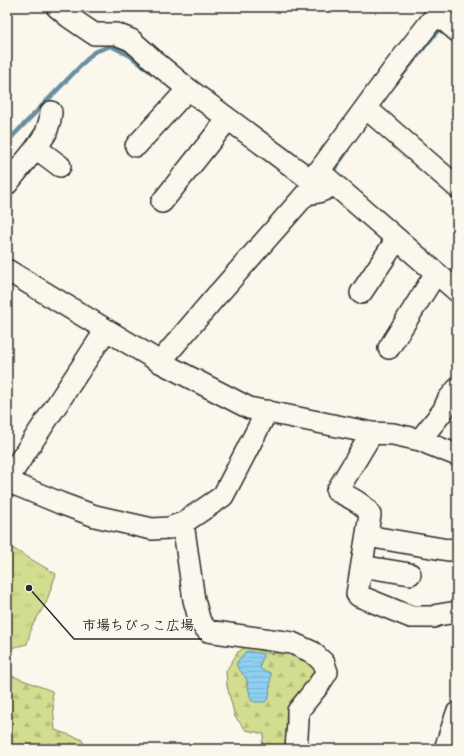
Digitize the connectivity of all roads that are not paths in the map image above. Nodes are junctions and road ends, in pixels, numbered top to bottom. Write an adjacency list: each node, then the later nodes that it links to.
1 (57, 7): 3 (street)
2 (444, 16): 4 (street)
3 (188, 89): 6 (street); 7 (street)
4 (366, 108): 10 (street); 12 (street)
5 (51, 112): 8 (street)
6 (228, 119): 10 (street); 13 (street)
7 (136, 146)
8 (36, 148): 9 (street); 11 (street)
9 (60, 166)
10 (326, 177): 14 (street); 21 (street)
11 (7, 184)
12 (457, 187)
13 (162, 202)
14 (397, 239): 16 (street); 18 (street)
15 (7, 270): 19 (street)
16 (436, 273): 17 (street); 20 (street)
17 (457, 291)
18 (361, 293)
19 (106, 330): 21 (street); 27 (street)
20 (389, 348)
21 (160, 362): 23 (street)
22 (457, 388): 25 (street)
23 (267, 412): 24 (street); 28 (street)
24 (372, 433): 25 (street); 29 (street)
25 (420, 440): 26 (street)
26 (457, 455)
27 (7, 481): 28 (street)
28 (183, 523): 35 (street)
29 (367, 536): 30 (street); 31 (street)
30 (457, 550)
31 (362, 567): 32 (street); 33 (street)
32 (410, 574)
33 (457, 612)
34 (457, 713): 36 (street)
35 (296, 749)
36 (445, 749)

